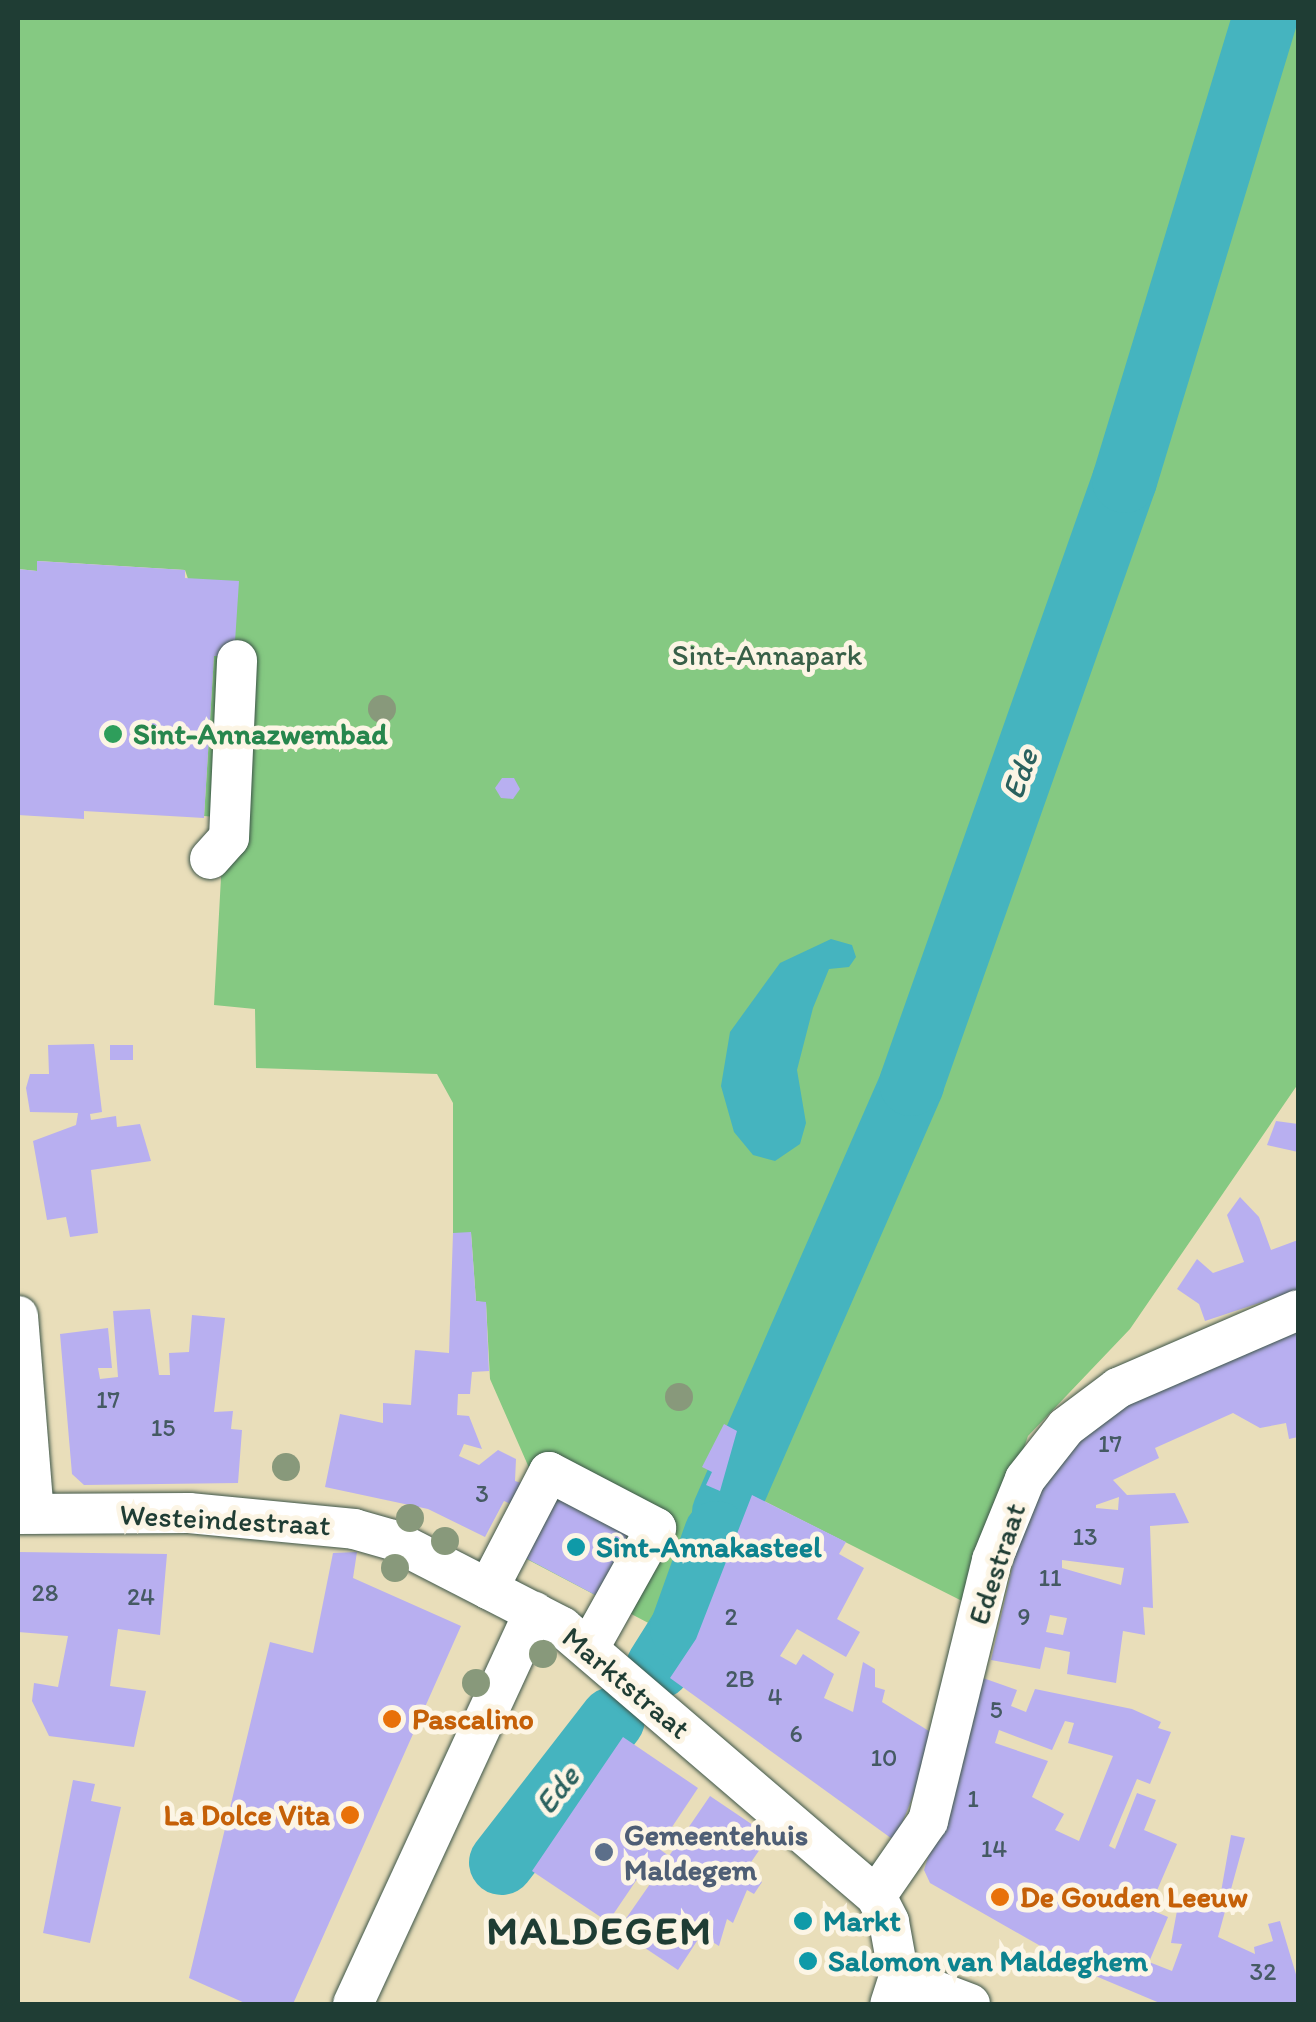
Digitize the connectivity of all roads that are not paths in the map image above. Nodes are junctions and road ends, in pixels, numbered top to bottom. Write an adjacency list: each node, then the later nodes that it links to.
1 (237, 660): 2 (street)
2 (210, 859)
3 (1298, 1310): 9 (street, Edestraat)
4 (18, 1316): 5 (street)
5 (26, 1514): 6 (street, Westeindestraat)
6 (488, 1589): 7 (street, Westeindestraat); 8 (street)
7 (534, 1612): 8 (street, Marktstraat); 11 (street, Marktstraat)
8 (589, 1648): 9 (street, Marktstraat)
9 (876, 1896): 10 (street, Marktstraat)
10 (894, 1991): 12 (street, Marktstraat)
11 (353, 2004)
12 (970, 2004)

